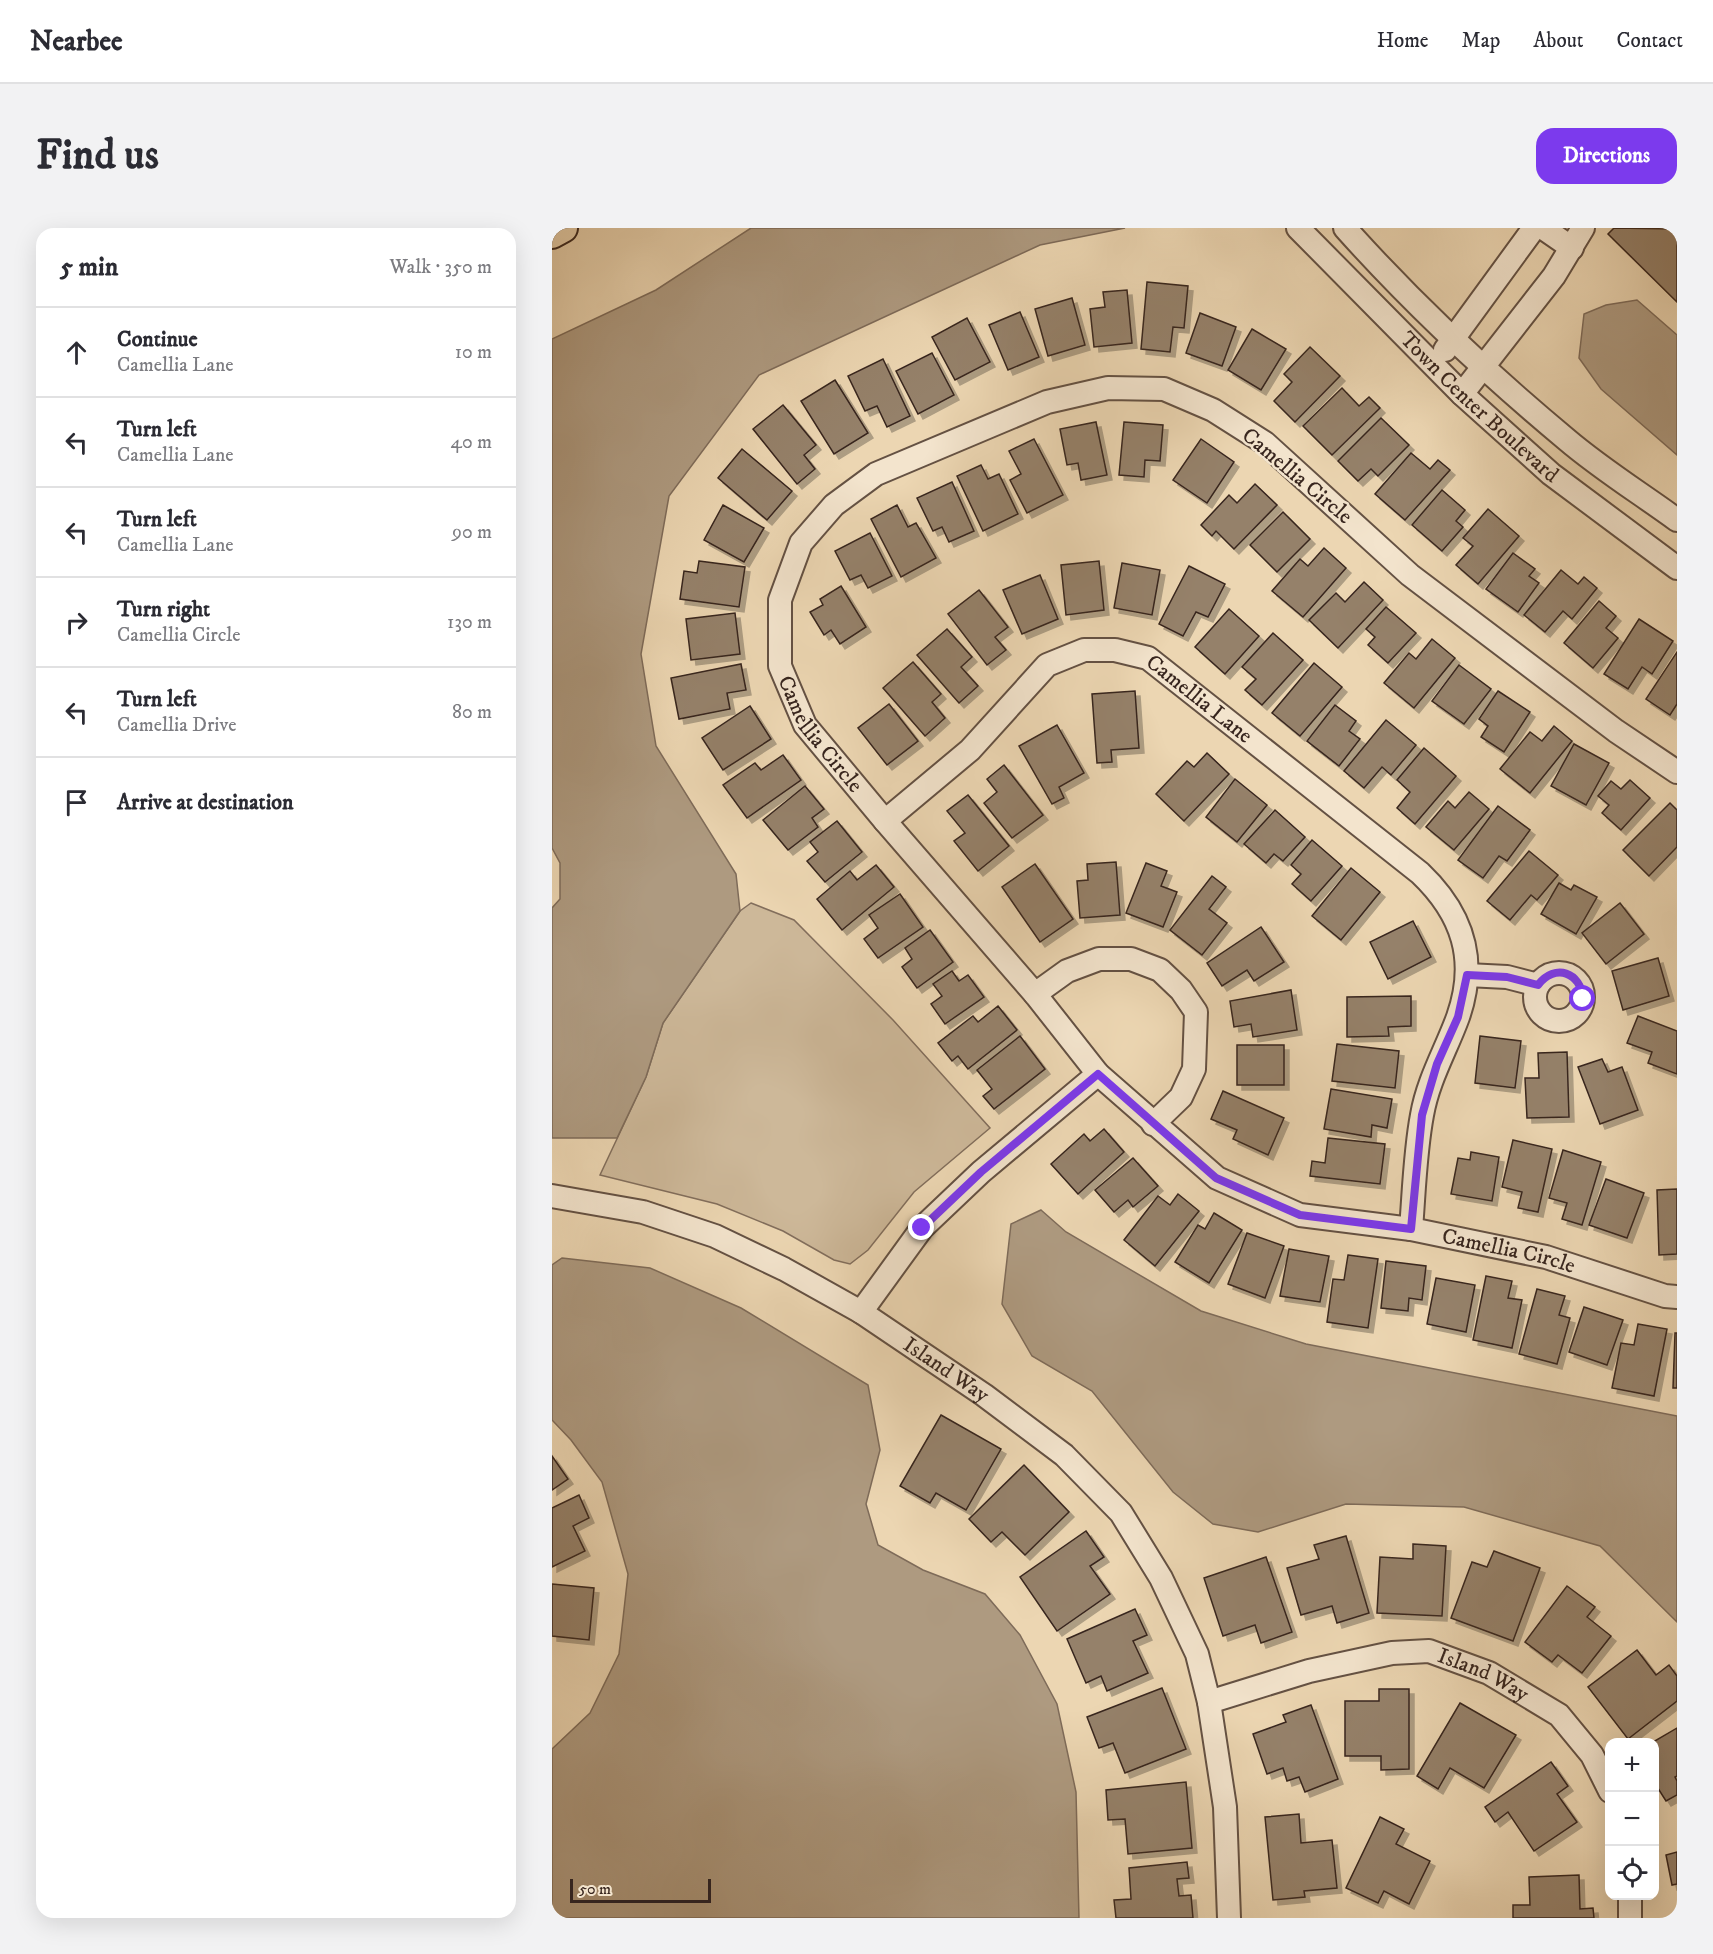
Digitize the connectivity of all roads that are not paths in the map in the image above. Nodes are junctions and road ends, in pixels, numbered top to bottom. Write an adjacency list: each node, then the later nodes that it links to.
1 (563, 228): 7 (main road)
2 (1298, 228): 10 (street, Town Center Boulevard)
3 (1345, 228): 9 (street, Town Center Boulevard)
4 (1534, 228): 9 (street)
5 (1543, 228): 8 (street)
6 (1583, 228): 8 (street)
7 (552, 234)
8 (1572, 248): 11 (street)
9 (1453, 341): 10 (street); 11 (street, Town Center Boulevard)
10 (1432, 366): 12 (street, Town Center Boulevard)
11 (1483, 366): 12 (street); 13 (street, Town Center Boulevard)
12 (1462, 394): 14 (street, Town Center Boulevard)
13 (1677, 520)
14 (1677, 568)
15 (1677, 772): 16 (street, Camellia Circle)
16 (885, 821): 17 (street, Camellia Lane); 19 (street, Camellia Circle)
17 (1467, 975): 18 (street); 23 (street, Camellia Lane)
18 (1538, 985)
19 (1035, 994): 20 (street, Camellia Circle); 21 (street)
20 (1098, 1074): 21 (street, Camellia Circle); 25 (street)
21 (1153, 1124): 23 (street, Camellia Circle)
22 (552, 1196): 25 (street, Island Way)
23 (1411, 1229): 24 (street, Camellia Circle)
24 (1677, 1297)
25 (861, 1312): 26 (street, Island Way)
26 (1209, 1702): 27 (street, Island Way); 29 (street, Island Way)
27 (1605, 1781)
28 (1630, 1900): 30 (street)
29 (1229, 1918)
30 (1630, 1918)

